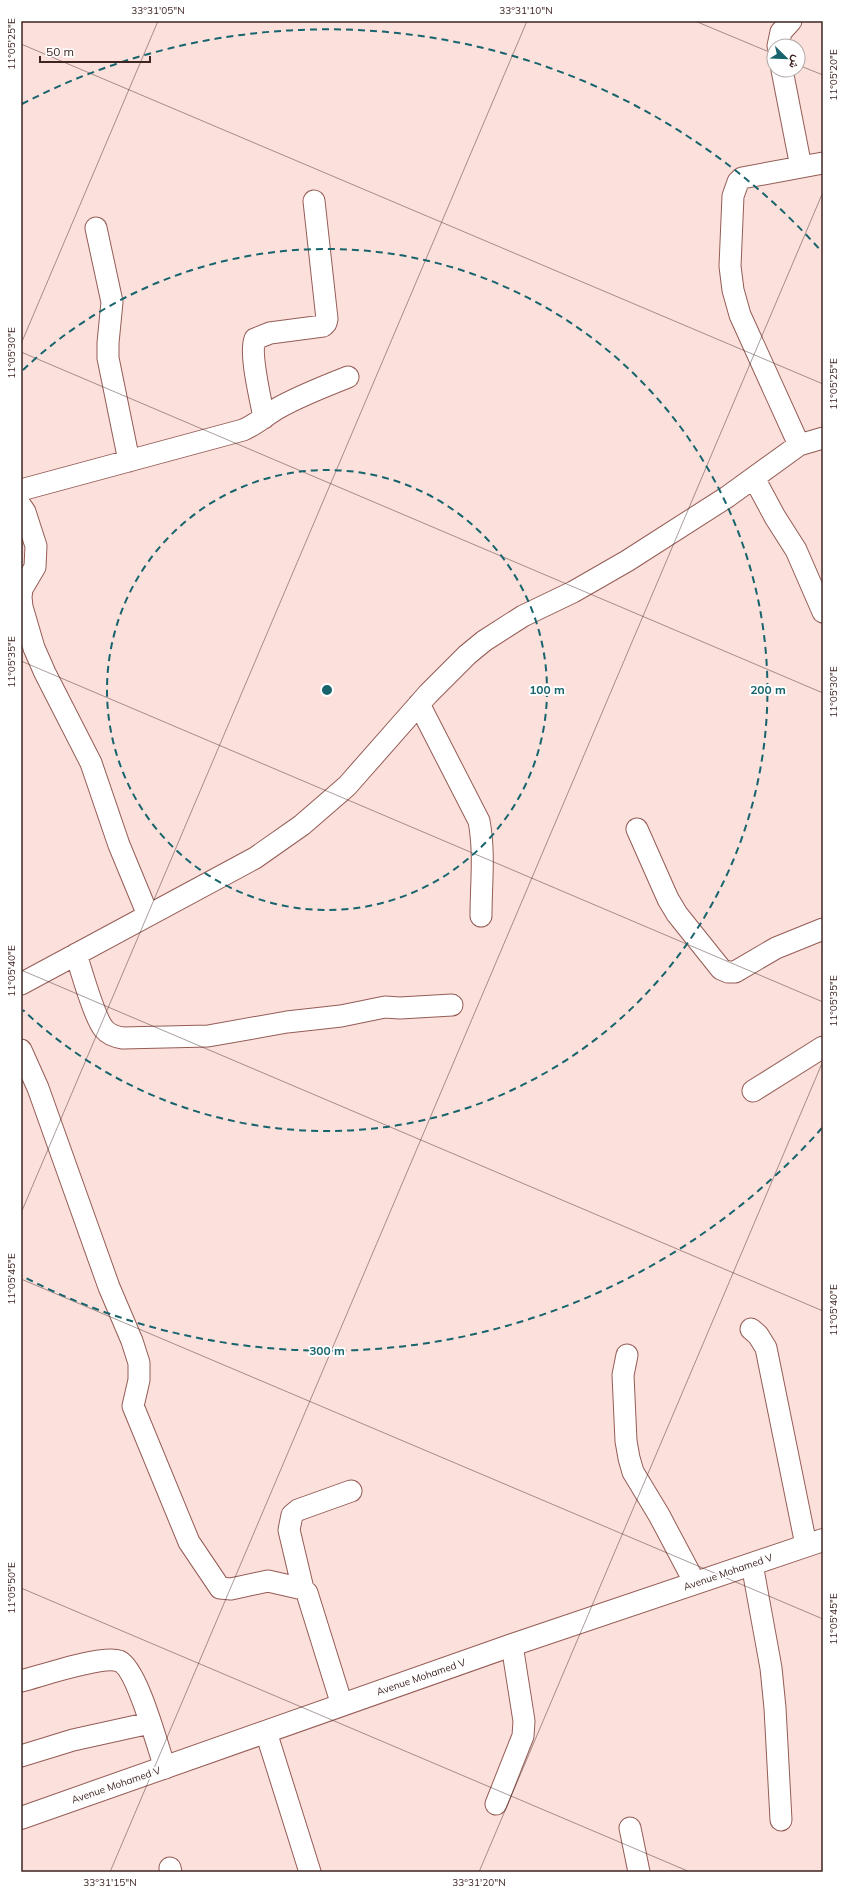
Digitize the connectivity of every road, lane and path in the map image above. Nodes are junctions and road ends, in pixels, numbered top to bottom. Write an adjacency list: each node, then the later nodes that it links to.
1 (791, 21): 2 (street)
2 (780, 38)
3 (784, 78): 5 (street)
4 (823, 163): 5 (street)
5 (801, 167): 11 (street)
6 (314, 201): 9 (street)
7 (96, 228): 12 (street)
8 (348, 377): 9 (street)
9 (264, 418): 12 (street)
10 (823, 438): 11 (street)
11 (799, 445): 13 (street)
12 (129, 461): 14 (street)
13 (754, 478): 16 (street); 17 (street)
14 (21, 490)
15 (21, 506): 19 (street)
16 (823, 612)
17 (419, 704): 19 (street); 20 (street)
18 (637, 829): 21 (street)
19 (148, 915): 22 (street)
20 (480, 916)
21 (823, 929)
22 (76, 954): 23 (street); 24 (street)
23 (21, 984)
24 (452, 1005)
25 (823, 1048): 27 (street)
26 (21, 1050): 34 (street)
27 (753, 1091)
28 (751, 1329): 31 (street)
29 (627, 1355): 33 (street)
30 (351, 1491): 34 (street)
31 (814, 1543): 32 (main road, Avenue Mohamed V)
32 (752, 1564): 33 (main road, Avenue Mohamed V); 44 (street)
33 (695, 1583): 35 (main road, Avenue Mohamed V)
34 (303, 1589): 37 (street)
35 (512, 1645): 37 (main road, Avenue Mohamed V); 42 (street)
36 (21, 1681): 38 (street)
37 (342, 1705): 39 (main road, Avenue Mohamed V)
38 (150, 1723): 40 (street); 41 (street)
39 (266, 1732): 41 (main road, Avenue Mohamed V); 46 (street)
40 (21, 1756)
41 (165, 1768): 43 (main road, Avenue Mohamed V)
42 (496, 1804)
43 (21, 1818)
44 (781, 1820)
45 (630, 1828): 47 (street)
46 (310, 1872)
47 (639, 1872)

